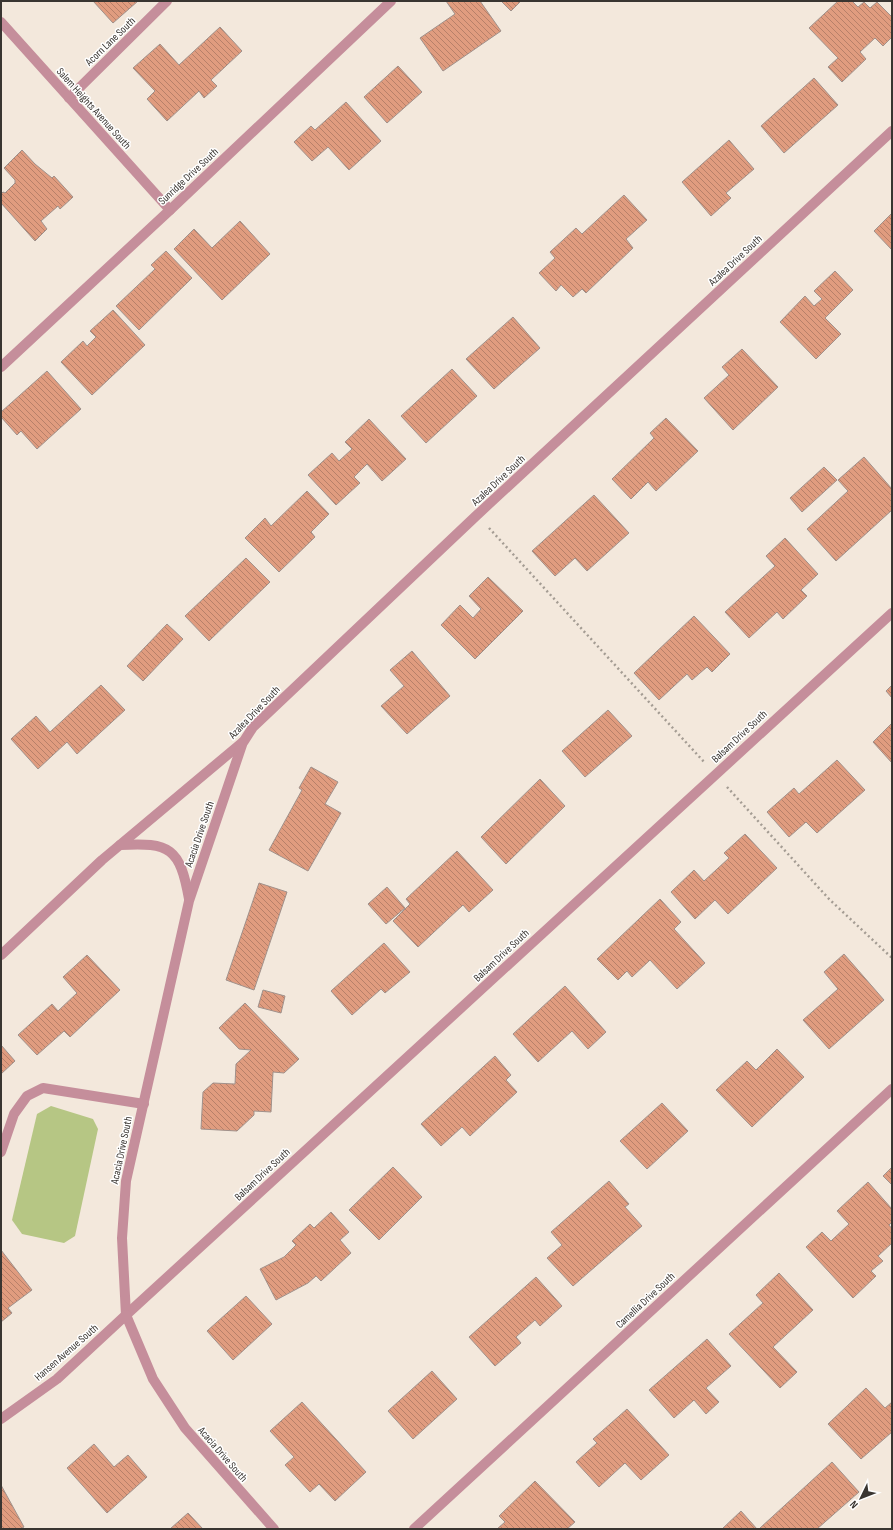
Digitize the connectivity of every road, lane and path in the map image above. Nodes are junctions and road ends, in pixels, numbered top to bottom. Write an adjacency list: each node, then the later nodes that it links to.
1 (167, 1): 4 (street, Acorn Lane South)
2 (391, 1): 6 (street, Sunridge Drive South)
3 (1, 22): 4 (street, Salem Heights Avenue South)
4 (69, 98): 6 (street, Salem Heights Avenue South)
5 (892, 131): 8 (street, Azalea Drive South)
6 (170, 210): 7 (street, Sunridge Drive South)
7 (1, 366)
8 (477, 515): 10 (street, Azalea Drive South); 11 (path)
9 (892, 613): 11 (street, Balsam Drive South)
10 (244, 741): 12 (street, Azalea Drive South); 13 (street, Acacia Drive South)
11 (716, 774): 15 (path); 19 (street, Balsam Drive South)
12 (120, 845): 13 (street); 14 (street, Azalea Drive South)
13 (189, 901): 17 (street, Acacia Drive South)
14 (1, 955)
15 (892, 958)
16 (892, 1089): 22 (street, Camellia Drive South)
17 (144, 1104): 18 (street); 19 (street, Acacia Drive South)
18 (1, 1152)
19 (126, 1315): 20 (street, Hansen Avenue South); 21 (street, Acacia Drive South)
20 (1, 1419)
21 (274, 1529)
22 (414, 1529)

